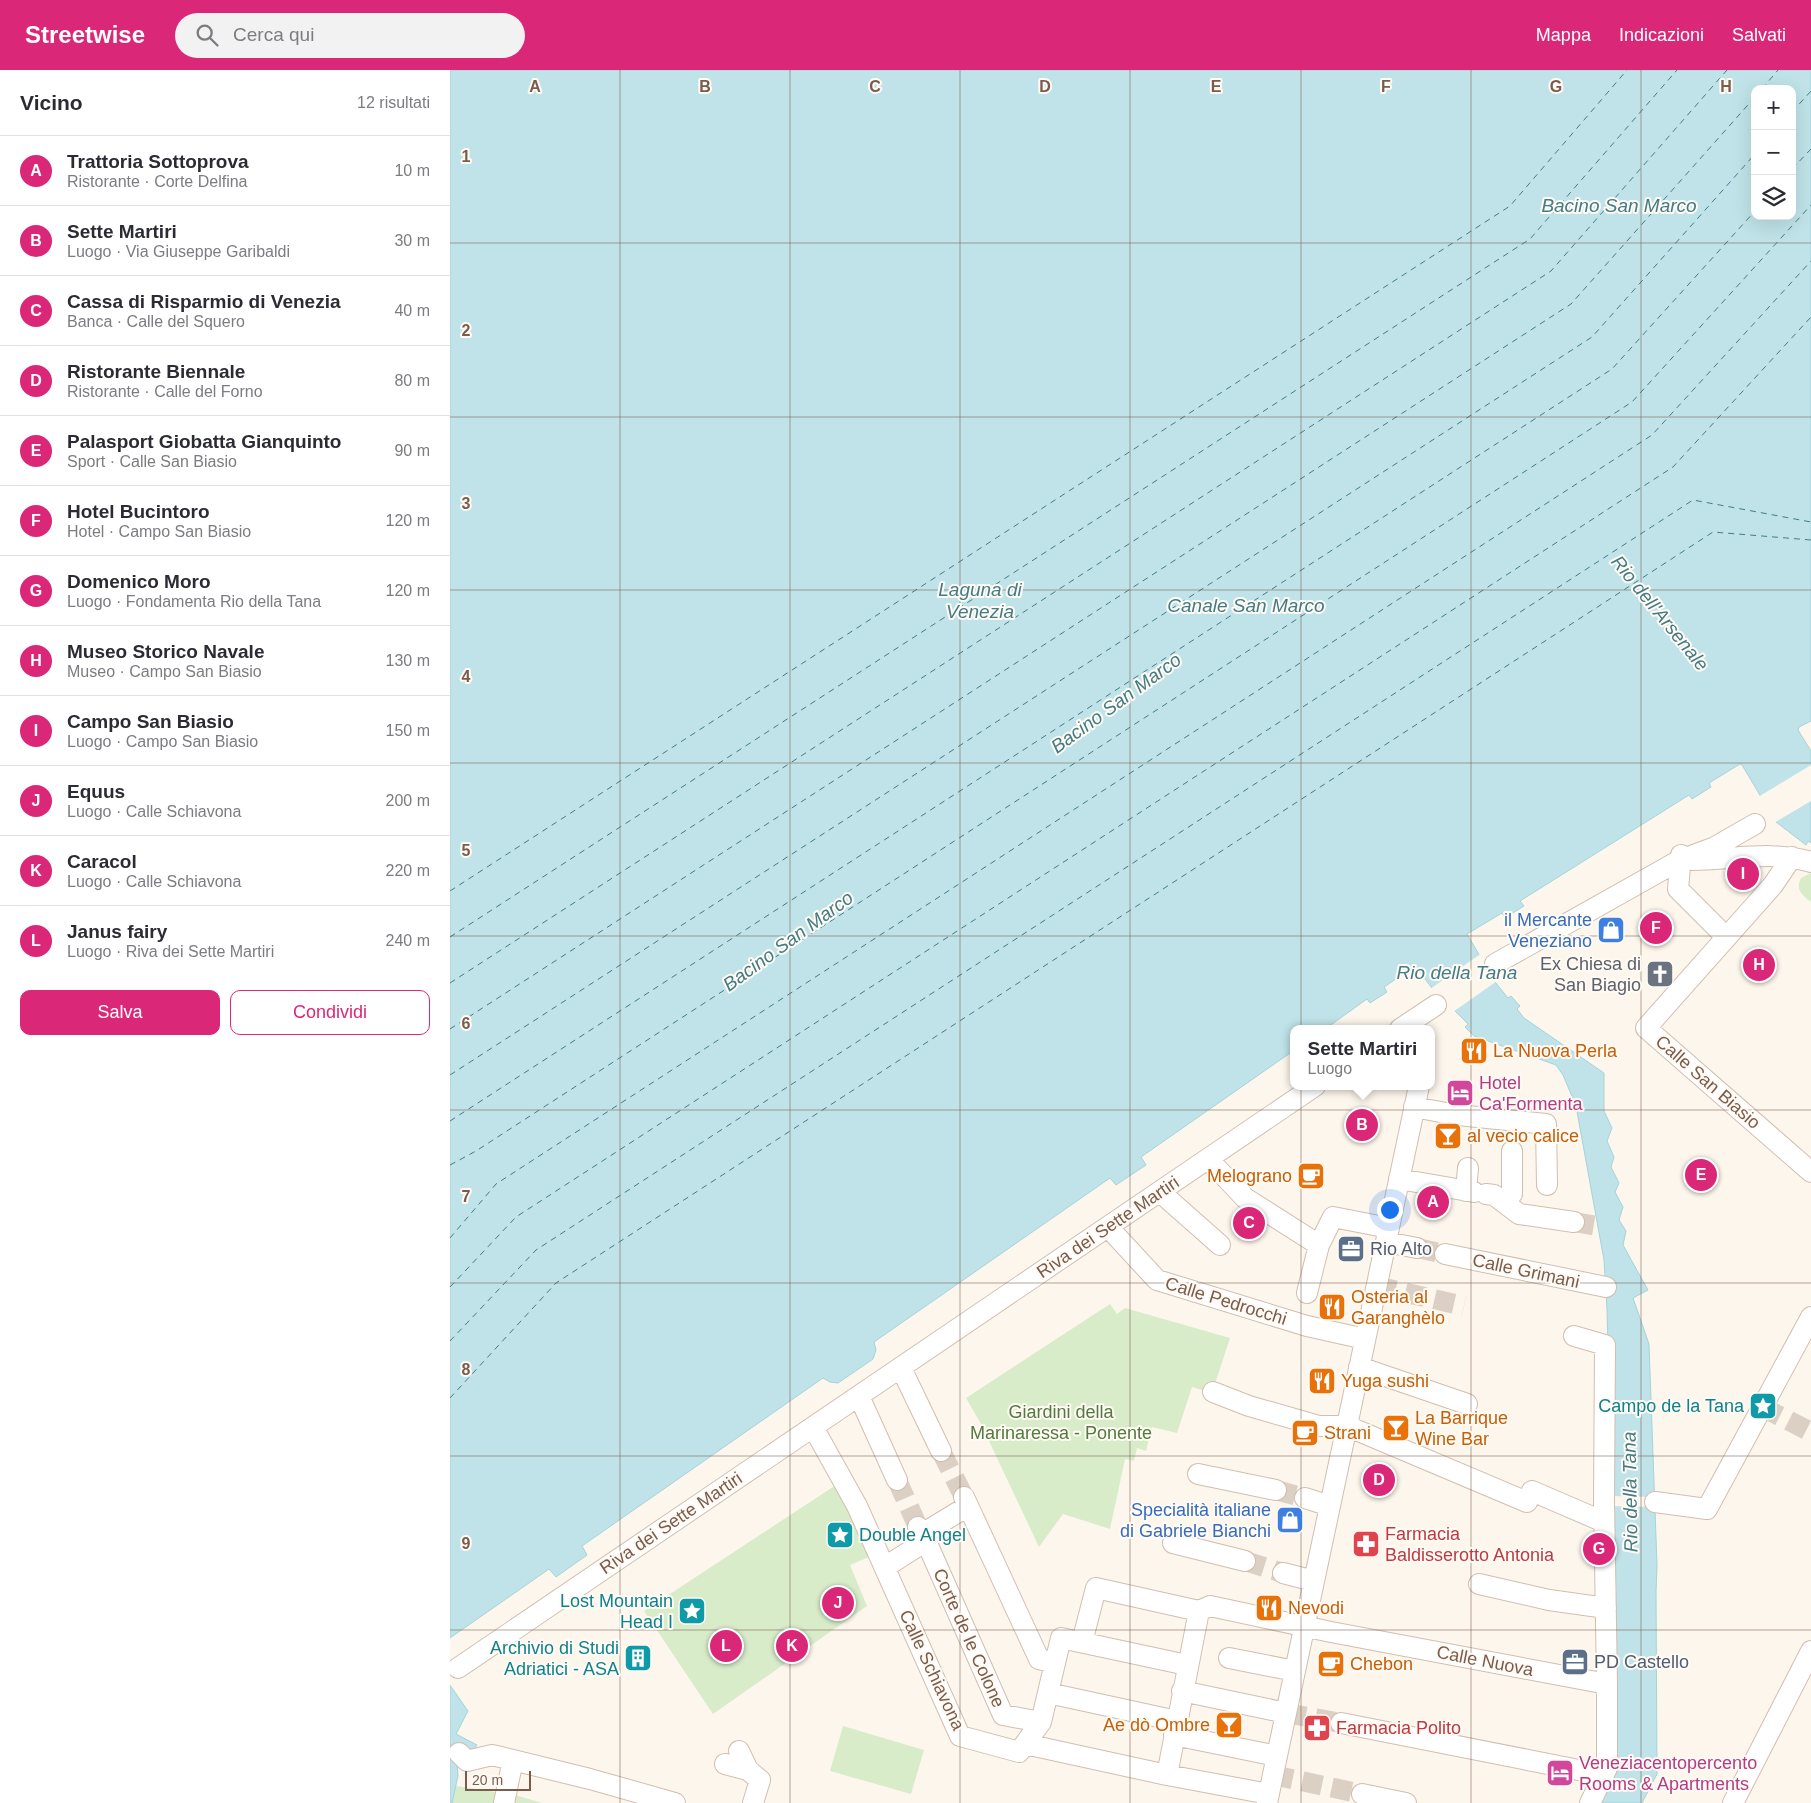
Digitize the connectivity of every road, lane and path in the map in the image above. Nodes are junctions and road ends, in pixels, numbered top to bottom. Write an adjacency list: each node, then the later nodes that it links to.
1 (1755, 824): 2 (street)
2 (1680, 858): 3 (street); 4 (street); 5 (street)
3 (1800, 859): 4 (street)
4 (1723, 940): 14 (street, Calle San Biasio)
5 (1495, 964)
6 (1406, 1025): 7 (street)
7 (1432, 1025)
8 (1310, 1090): 12 (street, Riva dei Sette Martiri)
9 (1418, 1090): 10 (street)
10 (1414, 1107): 15 (street); 16 (street)
11 (1512, 1151): 19 (street)
12 (1208, 1159): 17 (street, Riva dei Sette Martiri); 24 (street)
13 (1468, 1168): 18 (street)
14 (1811, 1172)
15 (1399, 1179): 18 (street); 22 (street)
16 (1547, 1184)
17 (1160, 1192): 21 (street, Riva dei Sette Martiri); 23 (street)
18 (1475, 1192): 20 (street)
19 (1512, 1194)
20 (1574, 1222)
21 (1108, 1227): 31 (street, Calle Pedrocchi); 33 (street, Riva dei Sette Martiri)
22 (1387, 1235): 24 (street); 25 (street); 31 (street)
23 (1220, 1245)
24 (1319, 1245): 28 (street)
25 (1417, 1248)
26 (1445, 1254): 27 (street, Calle Grimani)
27 (1606, 1287)
28 (1306, 1293)
29 (1811, 1317): 44 (street)
30 (1580, 1338): 46 (street)
31 (1365, 1339): 32 (street)
32 (1359, 1367): 36 (street); 37 (street)
33 (900, 1368): 35 (street, Riva dei Sette Martiri); 39 (street)
34 (1213, 1392): 37 (street)
35 (859, 1396): 38 (street, Riva dei Sette Martiri); 41 (street)
36 (1467, 1404)
37 (1347, 1426): 45 (street); 46 (street)
38 (813, 1427): 50 (street, Calle Schiavona); 62 (street, Riva dei Sette Martiri)
39 (941, 1451)
40 (1198, 1474): 42 (street)
41 (897, 1480)
42 (1271, 1485)
43 (1305, 1498): 45 (street)
44 (1655, 1502)
45 (1330, 1506): 52 (street)
46 (1604, 1522): 54 (street)
47 (922, 1534): 50 (street); 60 (street); 68 (street, Corte de le Colone)
48 (1173, 1543): 49 (street)
49 (1245, 1561)
50 (885, 1567): 71 (street, Calle Schiavona)
51 (1283, 1573): 52 (street)
52 (1314, 1581): 56 (street)
53 (1479, 1584): 54 (street)
54 (1603, 1608): 64 (street)
55 (1199, 1611): 56 (street, Calle Nuova); 57 (street, Calle Nuova); 61 (street)
56 (1304, 1626): 63 (street); 64 (street, Calle Nuova)
57 (1082, 1642): 60 (street); 61 (street)
58 (1811, 1651): 85 (street)
59 (1229, 1658): 63 (street)
60 (1055, 1663): 66 (street)
61 (1187, 1665): 65 (street)
62 (458, 1668)
63 (1295, 1671): 67 (street)
64 (1607, 1684): 77 (street)
65 (1182, 1691): 67 (street); 70 (street)
66 (1048, 1693): 68 (street); 70 (street)
67 (1286, 1713): 73 (street)
68 (1040, 1722): 71 (street)
69 (1341, 1723): 77 (street)
70 (1175, 1728): 73 (street); 76 (street)
71 (1026, 1744): 76 (street, Calle Schiavona)
72 (476, 1753): 75 (street)
73 (1277, 1756): 79 (street)
74 (732, 1757): 82 (street)
75 (513, 1760): 80 (street); 81 (street)
76 (1167, 1775): 79 (street, Calle Schiavona)
77 (1604, 1775): 84 (street)
78 (1362, 1794): 83 (street)
79 (1268, 1798)
80 (504, 1803)
81 (675, 1803)
82 (753, 1803)
83 (1406, 1803)
84 (1590, 1803)
85 (1733, 1803)

